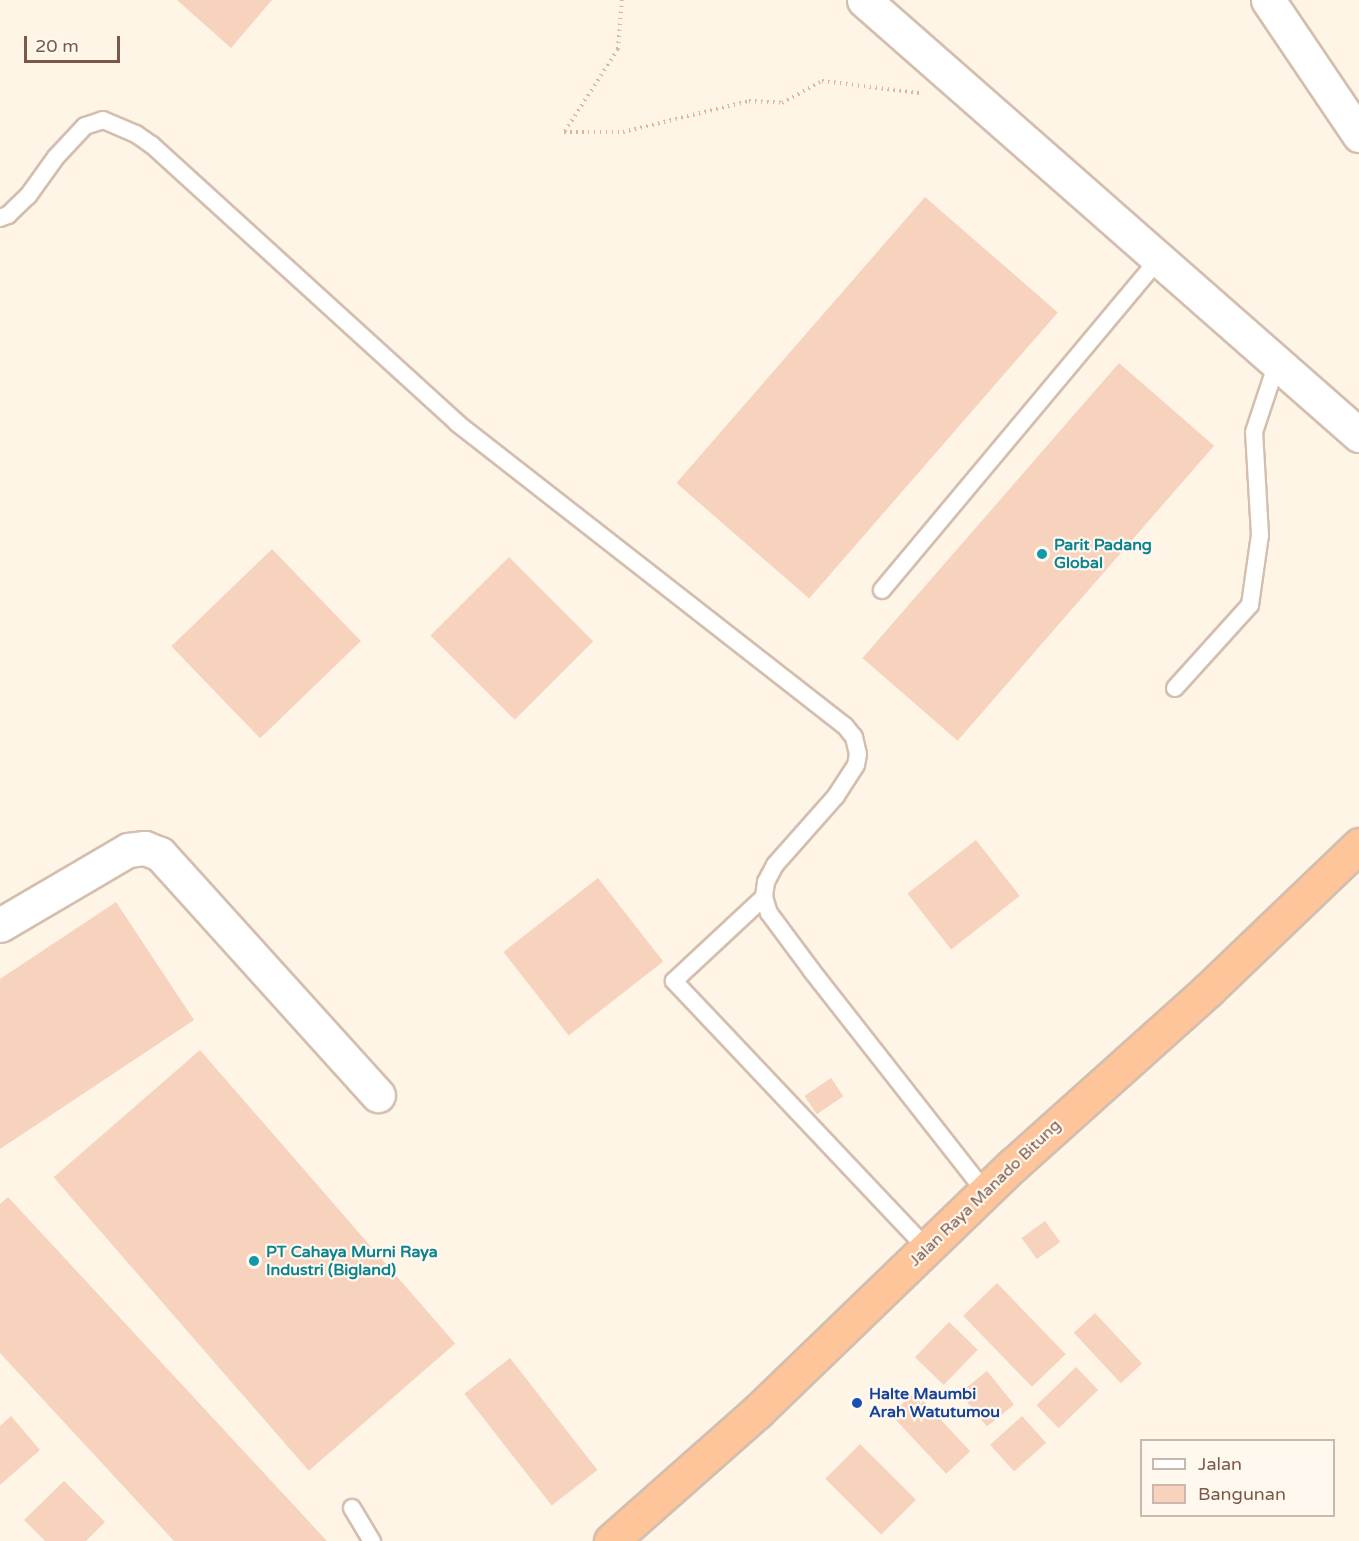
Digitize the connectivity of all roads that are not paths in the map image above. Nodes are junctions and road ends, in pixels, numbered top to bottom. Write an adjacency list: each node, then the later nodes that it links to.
1 (864, 0): 5 (street)
2 (1268, 0): 3 (street)
3 (1359, 135)
4 (0, 218): 11 (lane)
5 (1159, 259): 6 (street); 8 (lane)
6 (1277, 363): 7 (street); 9 (lane)
7 (1359, 435)
8 (882, 590)
9 (1175, 688)
10 (1359, 845): 14 (highway, Jalan Raya Manado Bitung)
11 (764, 897): 14 (lane); 15 (lane)
12 (0, 925): 13 (street)
13 (378, 1095)
14 (985, 1192): 15 (highway, Jalan Raya Manado Bitung)
15 (927, 1249): 18 (highway, Jalan Raya Manado Bitung)
16 (352, 1508): 17 (lane)
17 (372, 1541)
18 (611, 1541)

